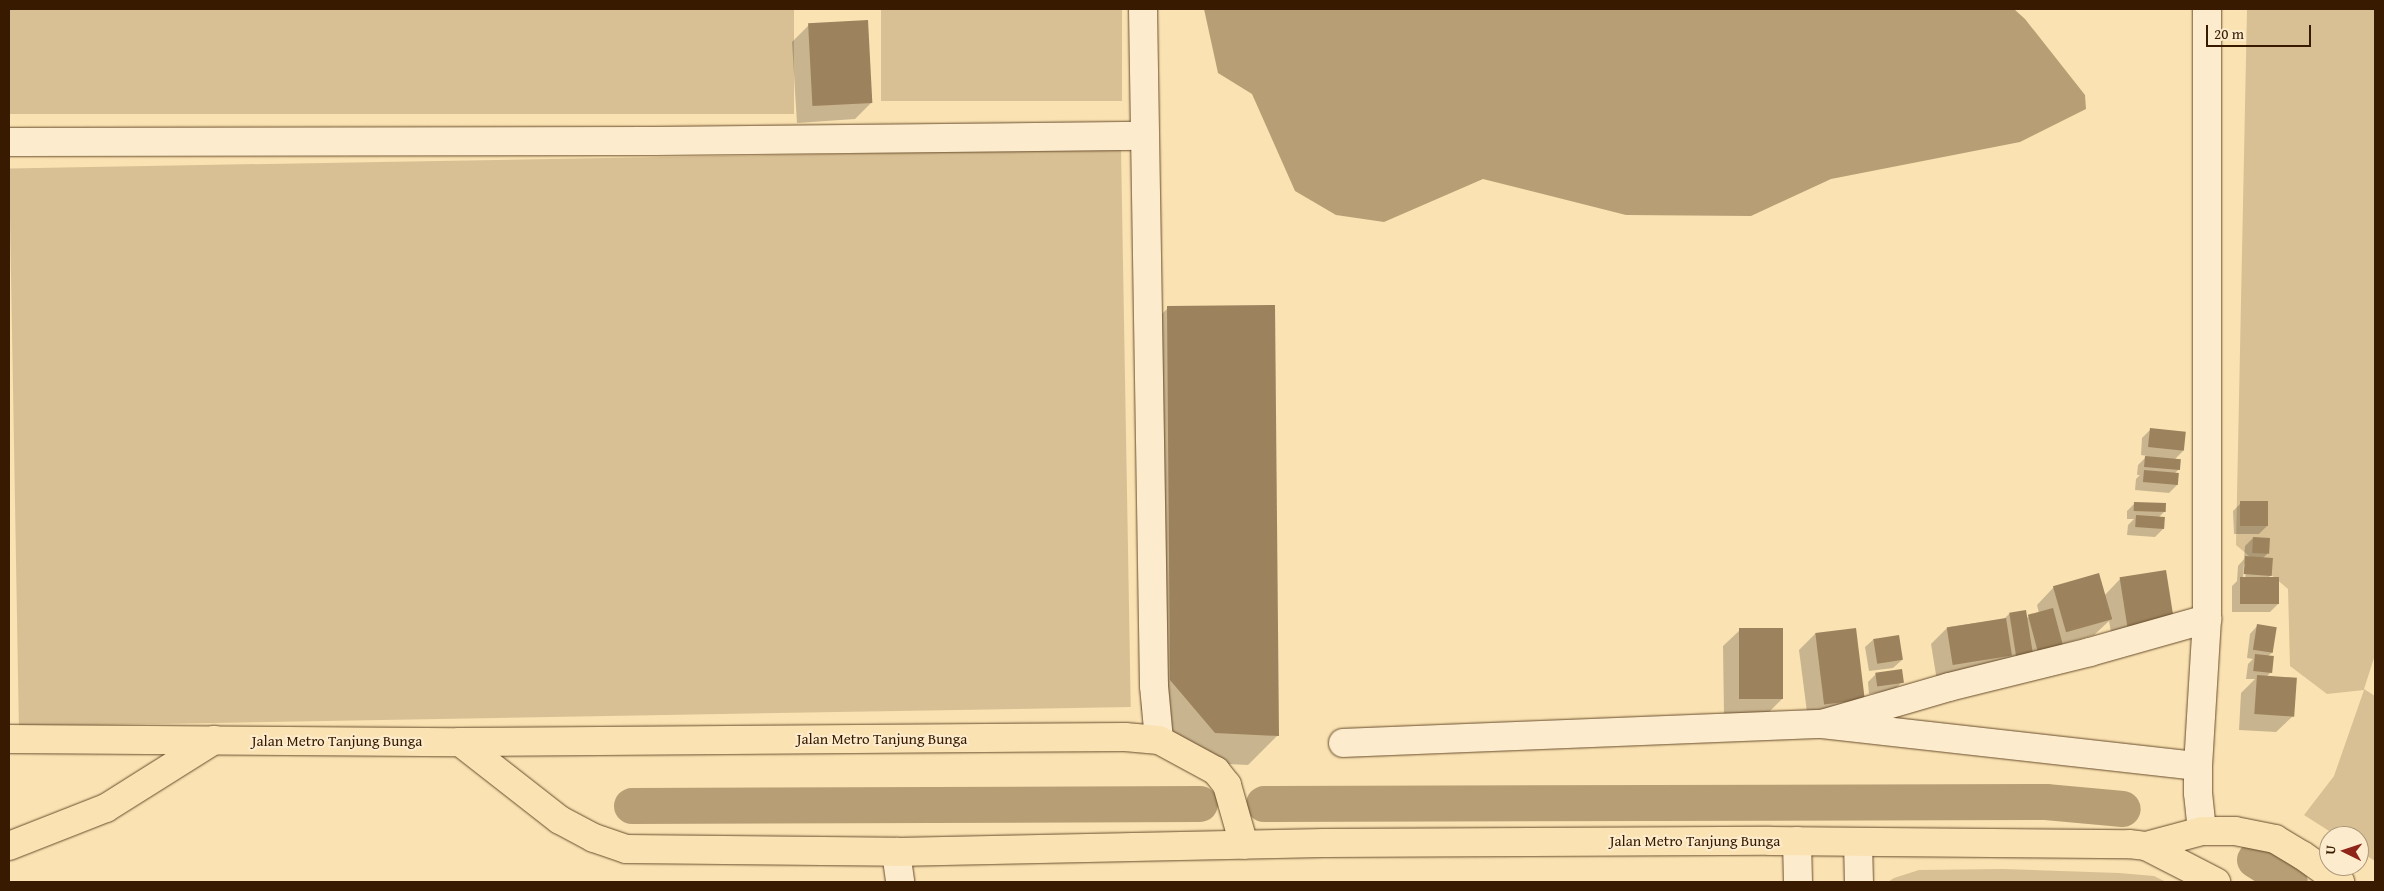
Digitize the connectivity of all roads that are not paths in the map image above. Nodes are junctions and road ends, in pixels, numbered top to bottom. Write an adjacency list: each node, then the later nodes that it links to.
1 (1143, 9): 3 (street)
2 (2208, 9): 5 (street)
3 (1144, 136): 4 (street); 9 (street)
4 (9, 142)
5 (2207, 619): 6 (street); 12 (street)
6 (1822, 724): 11 (street); 12 (street)
7 (9, 739): 8 (main road, Jalan Metro Tanjung Bunga)
8 (214, 740): 10 (main road, Jalan Metro Tanjung Bunga); 17 (main road)
9 (1159, 740): 10 (main road, Jalan Metro Tanjung Bunga); 16 (main road, Jalan Metro Tanjung Bunga)
10 (460, 742): 19 (main road, Jalan Metro Tanjung Bunga)
11 (1343, 743)
12 (2198, 766): 13 (street)
13 (2202, 831): 18 (main road, Jalan Metro Tanjung Bunga); 24 (main road, Jalan Metro Tanjung Bunga)
14 (1797, 841): 15 (main road, Jalan Metro Tanjung Bunga); 16 (main road, Jalan Metro Tanjung Bunga); 21 (street)
15 (1858, 842): 18 (main road, Jalan Metro Tanjung Bunga); 22 (street)
16 (1244, 845): 19 (main road, Jalan Metro Tanjung Bunga)
17 (9, 846)
18 (2146, 846): 23 (main road, Jalan Metro Tanjung Bunga)
19 (896, 852): 20 (street)
20 (900, 882)
21 (1798, 882)
22 (1858, 882)
23 (2216, 882)
24 (2340, 882)

